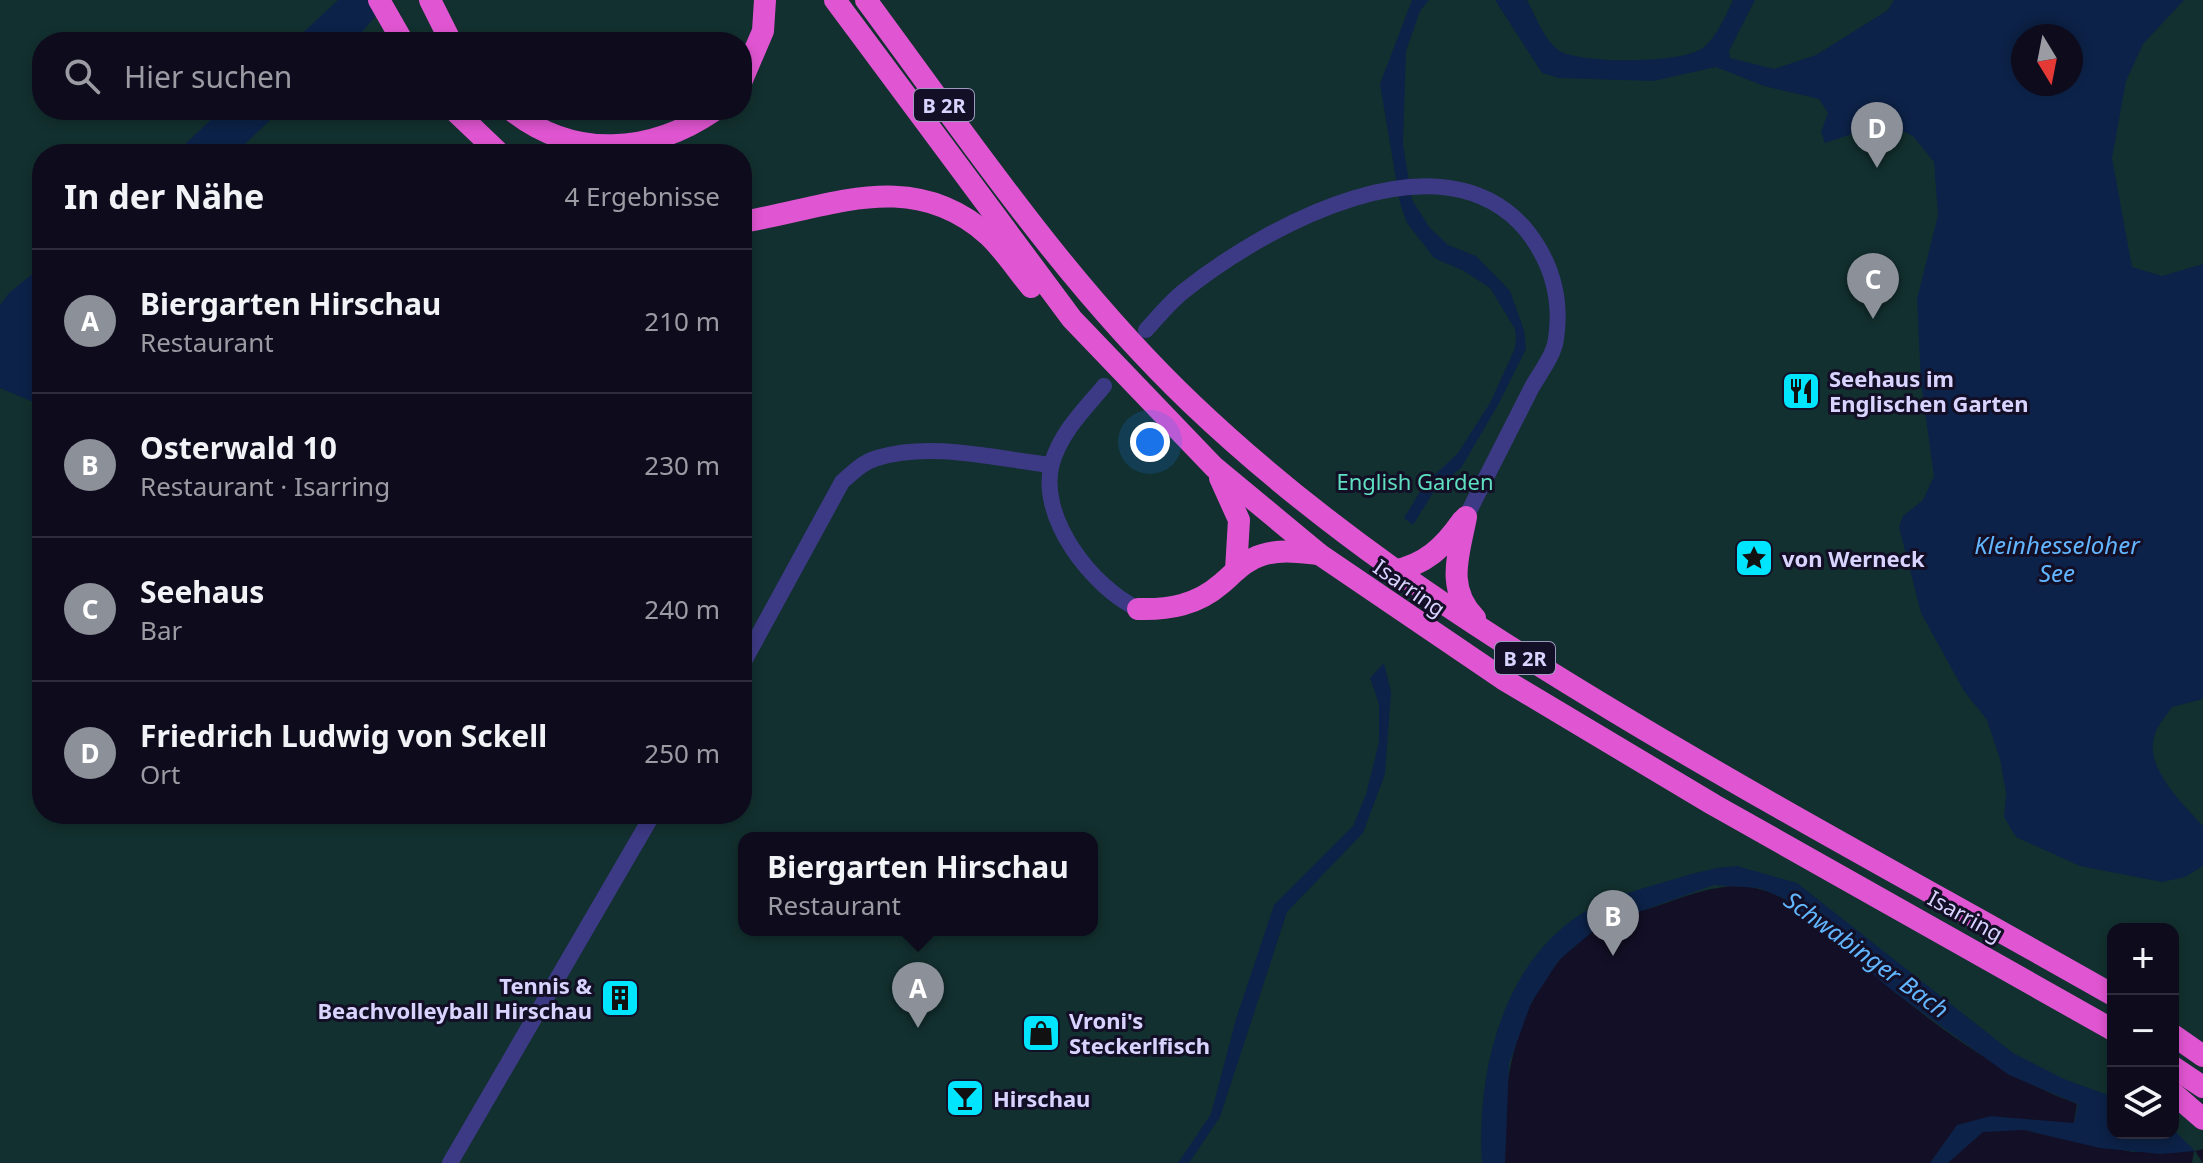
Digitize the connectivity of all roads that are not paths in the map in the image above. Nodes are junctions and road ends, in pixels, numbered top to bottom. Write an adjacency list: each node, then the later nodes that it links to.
1 (379, 0): 6 (highway)
2 (430, 0): 7 (highway)
3 (765, 0): 8 (highway)
4 (835, 0): 16 (highway, Isarring)
5 (866, 0): 24 (highway, Isarring / B 2R)
6 (397, 32)
7 (445, 32)
8 (752, 57)
9 (464, 120): 12 (highway)
10 (523, 120): 13 (highway)
11 (701, 120): 14 (highway)
12 (490, 144)
13 (587, 144)
14 (641, 144)
15 (752, 220): 16 (highway)
16 (1072, 319): 20 (highway, Isarring)
17 (1146, 330): 21 (street)
18 (1104, 386): 19 (street)
19 (1051, 465): 25 (street); 27 (street)
20 (1214, 467): 22 (highway, Isarring); 23 (highway)
21 (1466, 517): 24 (highway); 26 (highway)
22 (1319, 554): 23 (highway); 30 (highway, Isarring / B 2R)
23 (1236, 570): 25 (highway)
24 (1393, 571): 26 (highway, Isarring / B 2R)
25 (1138, 609)
26 (1502, 643): 29 (highway, Isarring / B 2R)
27 (752, 647)
28 (647, 824): 39 (street)
29 (2107, 992)
30 (2107, 1027)
31 (2179, 1029): 33 (highway)
32 (2179, 1039): 34 (highway)
33 (2203, 1043)
34 (2203, 1056)
35 (2179, 1071): 36 (highway)
36 (2203, 1087)
37 (2179, 1098): 38 (highway)
38 (2203, 1119)
39 (450, 1163)

